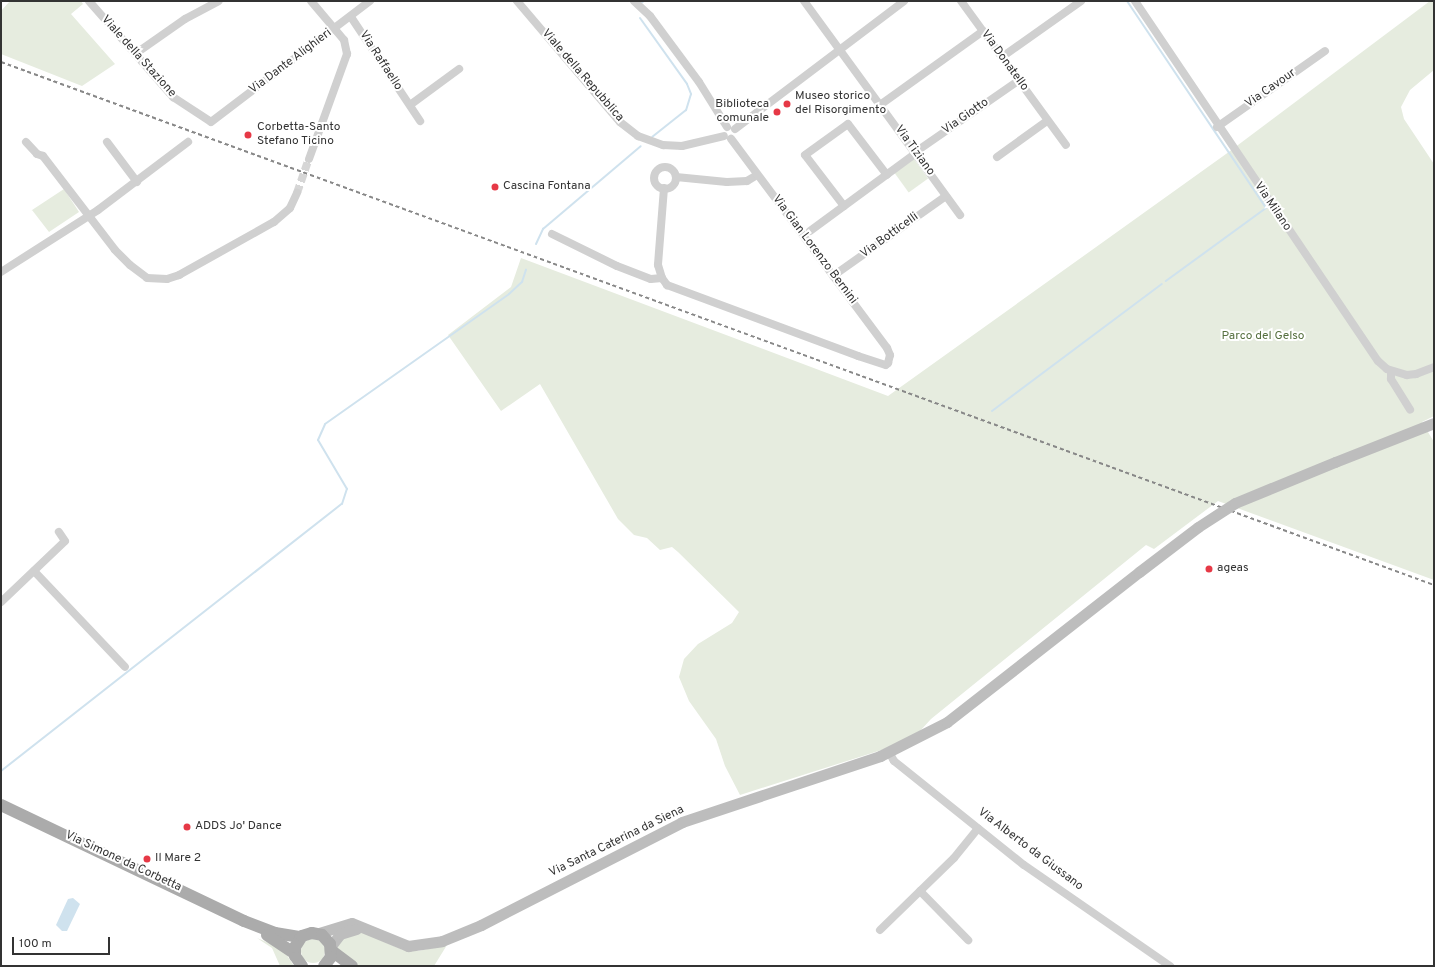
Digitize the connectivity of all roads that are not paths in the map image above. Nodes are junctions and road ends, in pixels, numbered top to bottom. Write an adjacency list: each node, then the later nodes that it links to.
1 (89, 1): 18 (street, Viale della Stazione)
2 (219, 1): 12 (street)
3 (311, 1): 14 (street)
4 (370, 1): 13 (street, Via Dante Alighieri)
5 (516, 1): 29 (street, Viale della Repubblica)
6 (634, 1): 28 (street)
7 (804, 1): 16 (street, Via Tiziano)
8 (904, 1): 16 (street)
9 (961, 1): 15 (street, Via Donatello)
10 (1081, 1): 19 (street)
11 (1135, 1): 27 (street, Via Milano)
12 (207, 4): 18 (street)
13 (351, 17): 14 (street, Via Dante Alighieri); 22 (street, Via Raffaello)
14 (334, 29): 26 (street, Via Dante Alighieri); 36 (street)
15 (983, 31): 19 (street, Via Donatello); 23 (street)
16 (840, 49): 23 (street, Via Tiziano); 28 (street)
17 (1325, 51): 27 (street, Via Cavour)
18 (136, 54): 26 (street, Viale della Stazione)
19 (1002, 57): 21 (street, Via Donatello)
20 (459, 69): 22 (street)
21 (1018, 80): 25 (street, Via Donatello); 34 (street, Via Giotto)
22 (410, 105): 24 (street, Via Raffaello)
23 (880, 105): 34 (street, Via Tiziano)
24 (420, 121)
25 (1048, 121): 33 (street, Via Donatello); 35 (street)
26 (211, 122)
27 (1217, 127): 53 (street, Via Milano)
28 (731, 128): 29 (street)
29 (728, 137): 37 (street, Via Gian Lorenzo Bernini)
30 (26, 142): 46 (street)
31 (107, 142): 40 (street)
32 (188, 142): 40 (street)
33 (1066, 146)
34 (915, 154): 38 (street, Via Giotto); 43 (street, Via Tiziano)
35 (997, 157)
36 (309, 159)
37 (757, 175): 39 (street); 50 (street, Via Gian Lorenzo Bernini)
38 (887, 175): 44 (street, Via Giotto); 44 (street)
39 (676, 177): 41 (street); 41 (street)
40 (140, 180): 46 (street)
41 (664, 188): 51 (street)
42 (297, 193): 46 (street)
43 (946, 196): 45 (street, Via Tiziano); 50 (street, Via Botticelli)
44 (844, 206): 47 (street, Via Giotto)
45 (960, 214)
46 (90, 215): 49 (street)
47 (810, 231)
48 (552, 234): 51 (street)
49 (1, 272)
50 (833, 276): 51 (street, Via Gian Lorenzo Bernini)
51 (662, 278)
52 (1434, 367): 53 (street)
53 (1391, 371): 54 (street)
54 (1410, 410)
55 (1434, 423): 60 (street, Via Santa Caterina da Siena, bridge)
56 (59, 532): 57 (street)
57 (34, 571): 58 (street); 59 (street)
58 (1, 602)
59 (126, 667)
60 (884, 754): 62 (street, Via Alberto da Giussano); 65 (street, Via Santa Caterina da Siena)
61 (1, 806): 64 (main road, Via Simone da Corbetta)
62 (978, 828): 63 (street); 74 (street, Via Alberto da Giussano)
63 (920, 891): 66 (street); 69 (street)
64 (244, 920): 68 (main road, Via Simone da Corbetta); 71 (main road, Via Simone da Corbetta)
65 (371, 929): 67 (street, Via Santa Caterina da Siena); 70 (street)
66 (880, 930)
67 (318, 933): 68 (main road); 70 (main road)
68 (301, 937): 71 (main road)
69 (968, 940)
70 (331, 948): 72 (main road); 73 (main road)
71 (298, 962)
72 (324, 966)
73 (352, 966)
74 (1170, 966)

